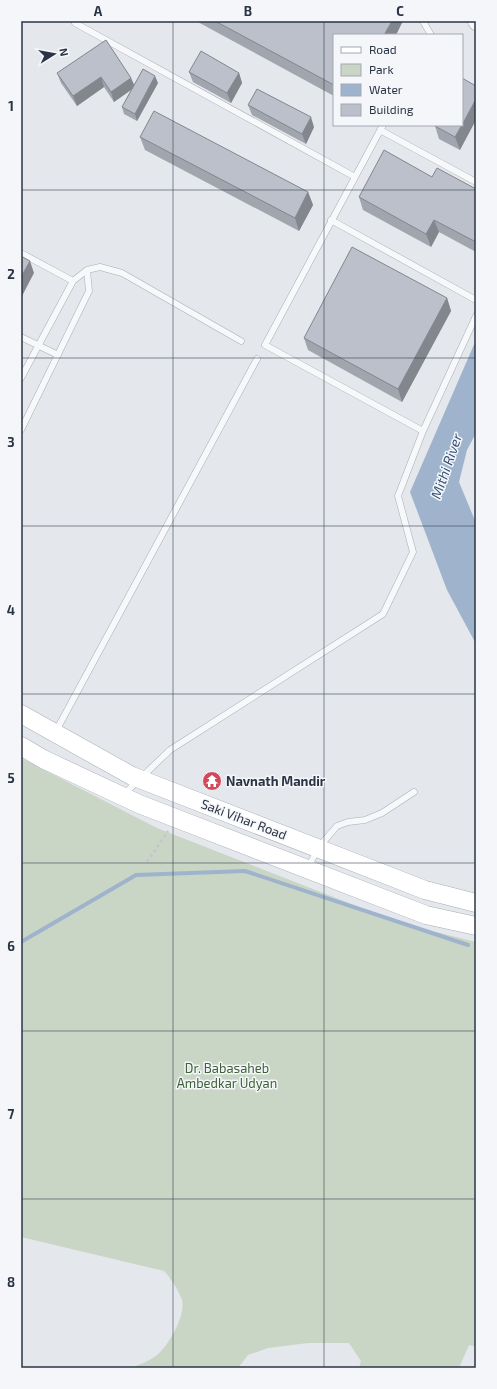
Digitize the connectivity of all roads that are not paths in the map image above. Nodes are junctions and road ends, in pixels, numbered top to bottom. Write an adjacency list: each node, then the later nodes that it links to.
1 (422, 21): 3 (lane)
2 (75, 23): 5 (lane)
3 (430, 34)
4 (381, 128): 5 (lane); 6 (lane)
5 (355, 177): 7 (lane)
6 (476, 182)
7 (332, 220): 11 (lane); 20 (lane)
8 (21, 253): 10 (lane)
9 (87, 270): 10 (lane); 14 (lane); 16 (lane)
10 (73, 281): 15 (lane)
11 (476, 300)
12 (476, 316): 20 (lane)
13 (21, 337): 15 (lane)
14 (240, 341)
15 (38, 346): 16 (lane); 18 (lane)
16 (58, 355): 19 (lane)
17 (257, 359): 22 (lane)
18 (21, 378)
19 (21, 428)
20 (423, 431): 24 (lane)
21 (21, 714): 22 (main road, Saki Vihar Road)
22 (56, 733): 24 (main road, Saki Vihar Road)
23 (21, 746): 26 (main road, Saki Vihar Road)
24 (140, 779): 26 (lane); 27 (main road, Saki Vihar Road)
25 (414, 792): 27 (lane)
26 (122, 796): 28 (main road, Saki Vihar Road)
27 (318, 848): 28 (lane); 29 (main road, Saki Vihar Road)
28 (308, 869): 30 (main road, Saki Vihar Road)
29 (389, 876): 30 (main road); 31 (main road, Saki Vihar Road)
30 (380, 897): 32 (main road, Saki Vihar Road)
31 (476, 903)
32 (476, 926)

